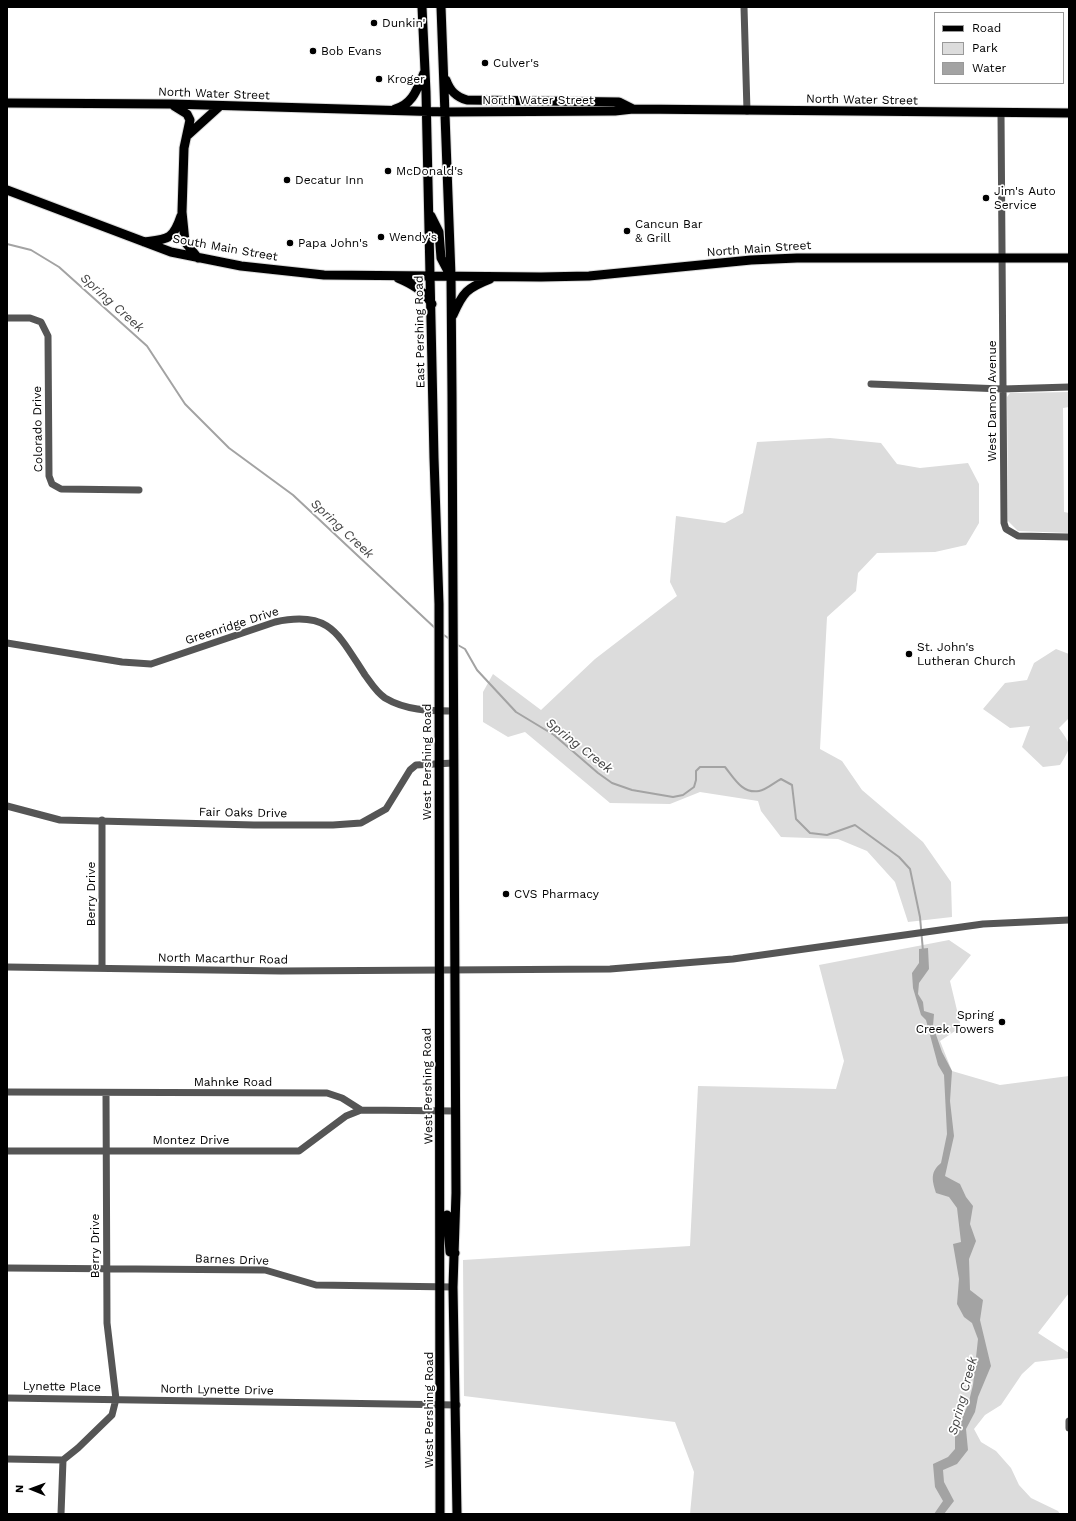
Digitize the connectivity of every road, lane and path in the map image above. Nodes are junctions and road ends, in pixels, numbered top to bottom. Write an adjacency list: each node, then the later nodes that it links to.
1 (422, 7): 4 (main road, East Pershing Road)
2 (441, 7): 5 (main road, West Pershing Road)
3 (744, 7): 10 (street)
4 (426, 68): 11 (main road); 12 (main road, East Pershing Road)
5 (444, 76): 9 (main road); 13 (main road, West Pershing Road)
6 (7, 103): 7 (main road, North Water Street)
7 (170, 104): 8 (main road, North Water Street); 16 (main road)
8 (220, 106): 11 (main road, North Water Street); 16 (main road)
9 (634, 109): 10 (main road, North Water Street); 13 (main road, North Water Street)
10 (746, 110): 14 (main road, North Water Street)
11 (390, 111): 12 (main road, North Water Street)
12 (427, 112): 13 (main road, North Water Street); 19 (main road, East Pershing Road)
13 (446, 112): 26 (main road, West Pershing Road)
14 (1001, 113): 15 (main road, North Water Street); 22 (street, West Damon Avenue)
15 (1069, 113)
16 (188, 135): 18 (main road)
17 (7, 190): 20 (main road, South Main Street)
18 (182, 212): 20 (main road); 21 (main road)
19 (430, 214): 25 (main road, East Pershing Road); 26 (main road)
20 (140, 242): 21 (main road, South Main Street)
21 (198, 258): 24 (main road, South Main Street)
22 (1002, 258): 23 (main road, North Main Street); 27 (main road, North Main Street); 33 (street, West Damon Avenue)
23 (1069, 258)
24 (395, 276): 25 (main road, South Main Street); 28 (main road)
25 (432, 276): 26 (main road, South Main Street); 28 (main road, East Pershing Road)
26 (451, 276): 27 (main road, North Main Street); 30 (main road, West Pershing Road)
27 (495, 277): 30 (main road)
28 (432, 304): 37 (main road, East Pershing Road)
29 (7, 318): 34 (street, Colorado Drive)
30 (451, 318): 39 (main road, West Pershing Road)
31 (871, 384): 33 (street)
32 (1069, 387): 33 (street)
33 (1003, 389): 35 (street, West Damon Avenue)
34 (139, 490)
35 (1069, 538)
36 (7, 643): 38 (street, Greenridge Drive)
37 (439, 658): 38 (main road, West Pershing Road)
38 (438, 711): 39 (street, Greenridge Drive); 41 (main road, West Pershing Road)
39 (452, 711): 40 (main road, West Pershing Road)
40 (453, 763): 41 (street, Fair Oaks Drive); 47 (main road, West Pershing Road)
41 (439, 764): 43 (street, Fair Oaks Drive); 48 (main road, West Pershing Road)
42 (7, 806): 43 (street, Fair Oaks Drive)
43 (102, 820): 46 (street, Berry Drive)
44 (1069, 920): 47 (street, North Macarthur Road)
45 (7, 967): 46 (street, North Macarthur Road)
46 (102, 968): 48 (street, North Macarthur Road)
47 (454, 970): 48 (street, North Macarthur Road); 53 (main road, West Pershing Road)
48 (439, 971): 52 (main road, West Pershing Road)
49 (7, 1092): 50 (street, Mahnke Road)
50 (106, 1093): 51 (street, Mahnke Road); 55 (street, Berry Drive)
51 (362, 1110): 52 (street); 55 (street, Montez Drive)
52 (441, 1111): 53 (street); 56 (main road, West Pershing Road)
53 (455, 1111): 57 (main road, West Pershing Road)
54 (7, 1151): 55 (street, Montez Drive)
55 (106, 1151): 59 (street, Berry Drive)
56 (441, 1176): 57 (main road); 61 (main road, West Pershing Road)
57 (455, 1253): 60 (main road, West Pershing Road)
58 (7, 1268): 59 (street, Barnes Drive)
59 (106, 1268): 61 (street, Barnes Drive); 63 (street, Berry Drive)
60 (454, 1287): 61 (street, Barnes Drive); 65 (main road, West Pershing Road)
61 (441, 1288): 64 (main road, West Pershing Road)
62 (7, 1398): 63 (street, Lynette Place)
63 (116, 1399): 64 (street, North Lynette Drive); 69 (street)
64 (441, 1404): 65 (street, North Lynette Drive); 71 (main road, West Pershing Road)
65 (456, 1405): 72 (main road, West Pershing Road)
66 (1069, 1421): 67 (street)
67 (1069, 1428)
68 (7, 1459): 69 (street)
69 (63, 1460): 70 (street)
70 (61, 1514)
71 (440, 1514)
72 (457, 1514)

